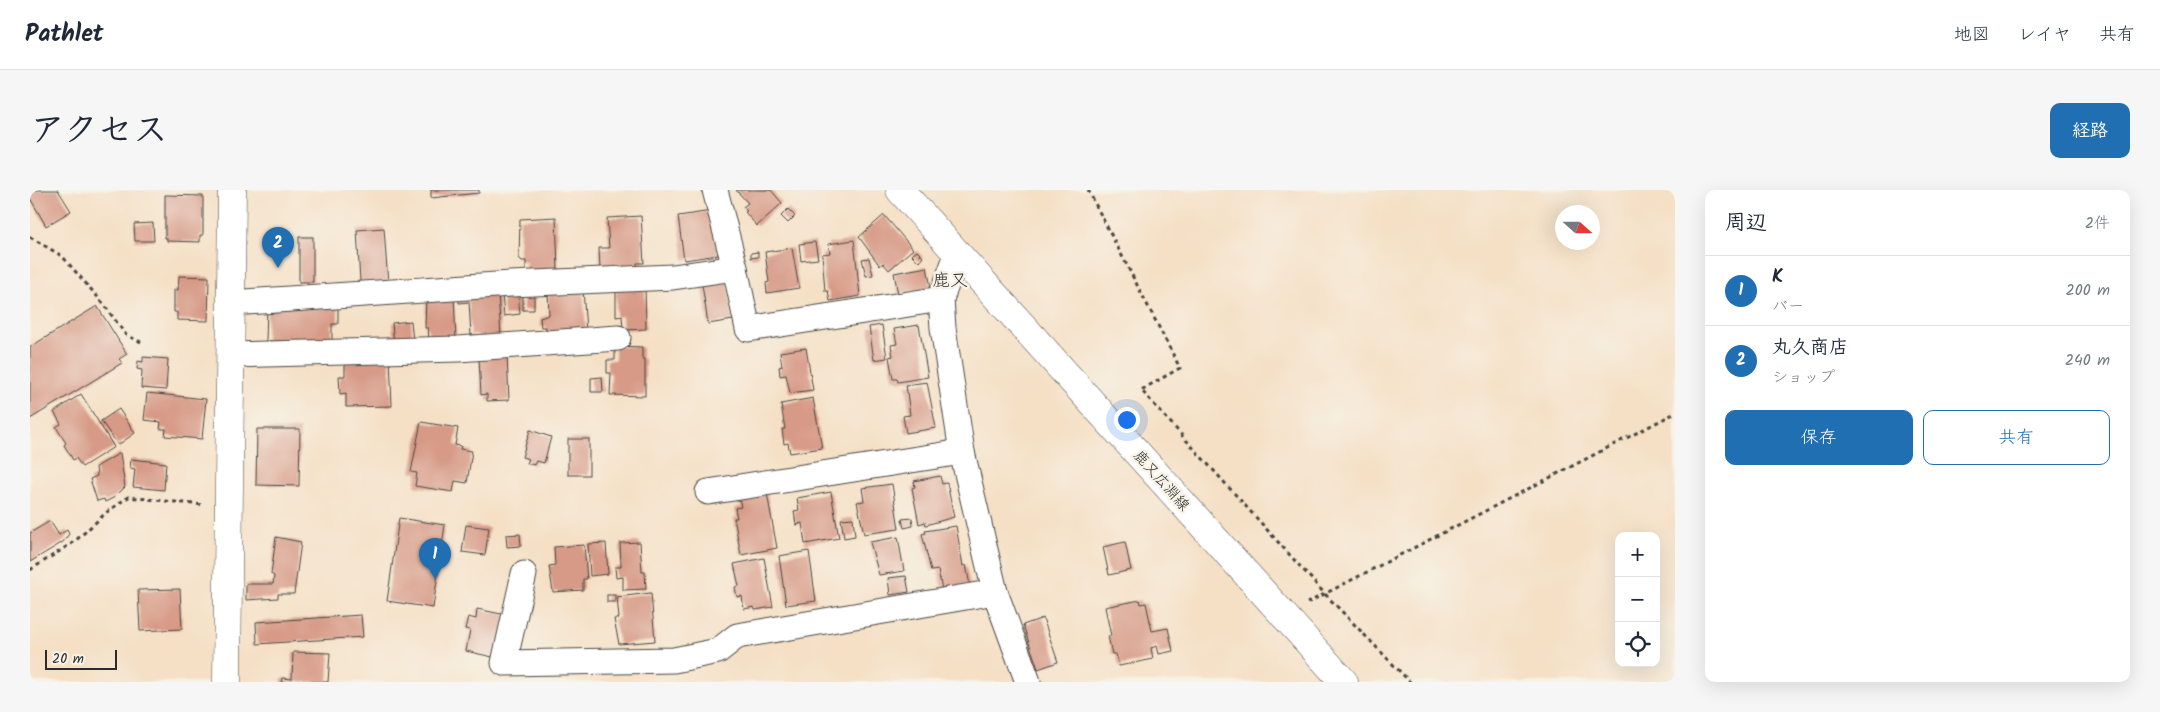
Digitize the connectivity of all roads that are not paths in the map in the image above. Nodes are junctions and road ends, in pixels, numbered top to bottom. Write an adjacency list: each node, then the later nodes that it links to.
1 (232, 190): 7 (main road)
2 (715, 190): 5 (street)
3 (900, 190): 4 (main road, 鹿又広淵線)
4 (957, 254): 6 (street); 16 (main road, 鹿又広淵線)
5 (735, 268): 6 (street); 7 (street)
6 (942, 300): 10 (street)
7 (231, 303): 9 (main road)
8 (618, 338): 9 (street)
9 (230, 354): 14 (main road)
10 (962, 452): 11 (street); 13 (street)
11 (708, 492)
12 (524, 574): 13 (street)
13 (995, 592): 15 (street)
14 (227, 682)
15 (1028, 682)
16 (1344, 682)

